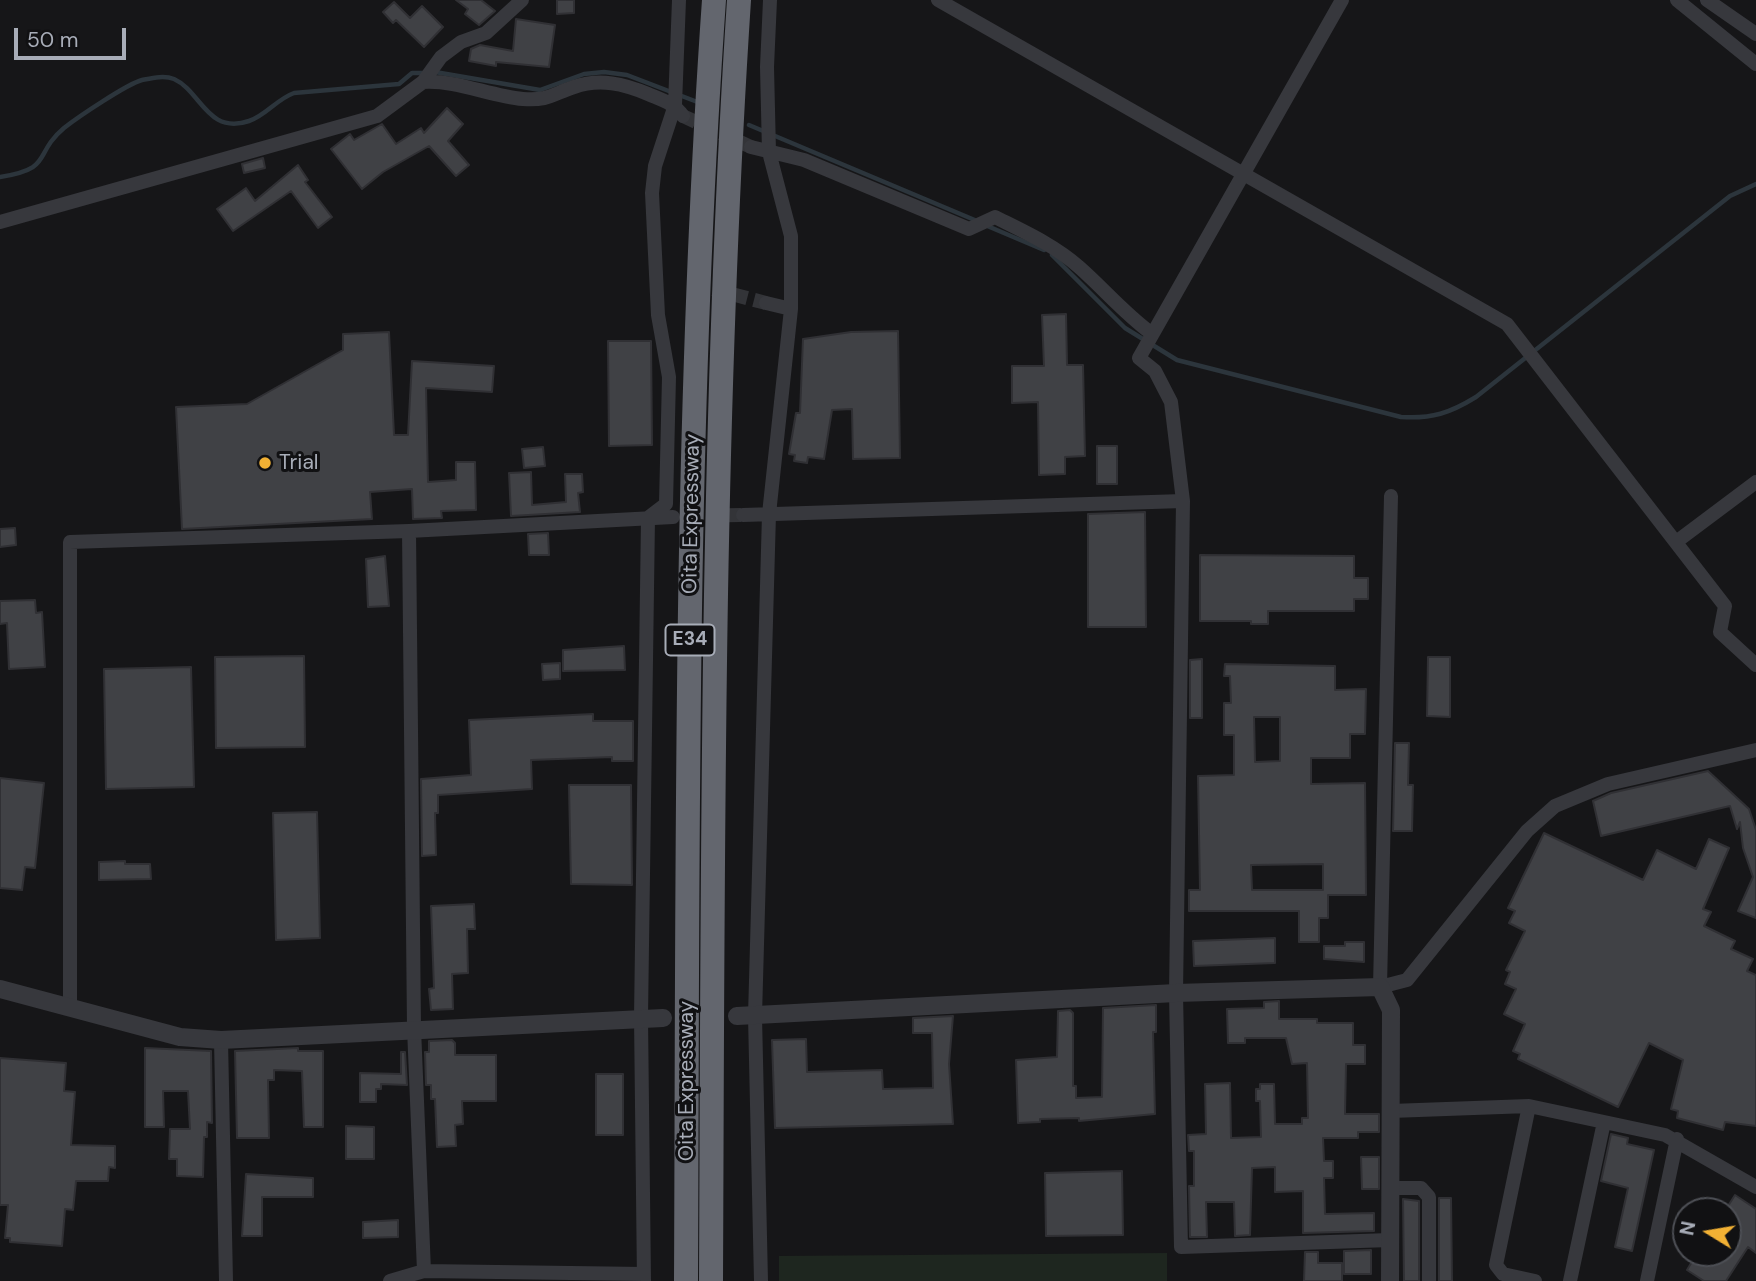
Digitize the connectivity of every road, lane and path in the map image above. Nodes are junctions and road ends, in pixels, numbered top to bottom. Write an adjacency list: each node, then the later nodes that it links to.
1 (522, 0): 12 (street)
2 (679, 0): 13 (street)
3 (714, 0): 53 (highway, Oita Expressway / E34)
4 (739, 0): 54 (highway, Oita Expressway / E34)
5 (770, 0): 14 (street)
6 (937, 0): 16 (street)
7 (1342, 0): 16 (street)
8 (1677, 0): 11 (street)
9 (1707, 0): 10 (street)
10 (1756, 34)
11 (1756, 64)
12 (427, 76): 13 (street); 17 (street)
13 (677, 103): 27 (street)
14 (768, 140): 15 (street); 19 (street); 20 (street)
15 (751, 147)
16 (1244, 172): 20 (street); 29 (street)
17 (0, 222)
18 (766, 303): 19 (street)
19 (791, 309): 25 (street)
20 (1147, 341): 23 (street)
21 (1756, 482): 29 (street)
22 (1391, 496): 32 (street)
23 (1183, 501): 25 (street); 34 (street)
24 (743, 514): 25 (street)
25 (769, 514): 37 (street)
26 (673, 517): 27 (street)
27 (648, 518): 28 (street); 38 (street)
28 (409, 531): 35 (street); 40 (street)
29 (1676, 542): 30 (street)
30 (1756, 665)
31 (1756, 750): 32 (street)
32 (1380, 987): 34 (street); 43 (street)
33 (0, 989): 35 (street)
34 (1176, 993): 37 (street); 48 (street)
35 (70, 1008): 41 (street)
36 (737, 1016): 37 (street)
37 (755, 1016): 55 (street)
38 (641, 1017): 39 (street); 40 (street); 50 (street)
39 (663, 1018)
40 (414, 1028): 41 (street); 49 (street)
41 (221, 1040): 51 (street)
42 (1529, 1107): 43 (street); 44 (street); 58 (street)
43 (1391, 1111): 47 (street)
44 (1604, 1122): 45 (street); 59 (street)
45 (1677, 1139): 46 (street); 60 (street)
46 (1756, 1187)
47 (1391, 1188): 48 (street); 57 (street)
48 (1390, 1240): 56 (street)
49 (424, 1271): 50 (street); 52 (street)
50 (644, 1278)
51 (226, 1281)
52 (390, 1281)
53 (686, 1281)
54 (711, 1281)
55 (761, 1281)
56 (1391, 1281)
57 (1429, 1281)
58 (1535, 1281)
59 (1570, 1281)
60 (1647, 1281)

